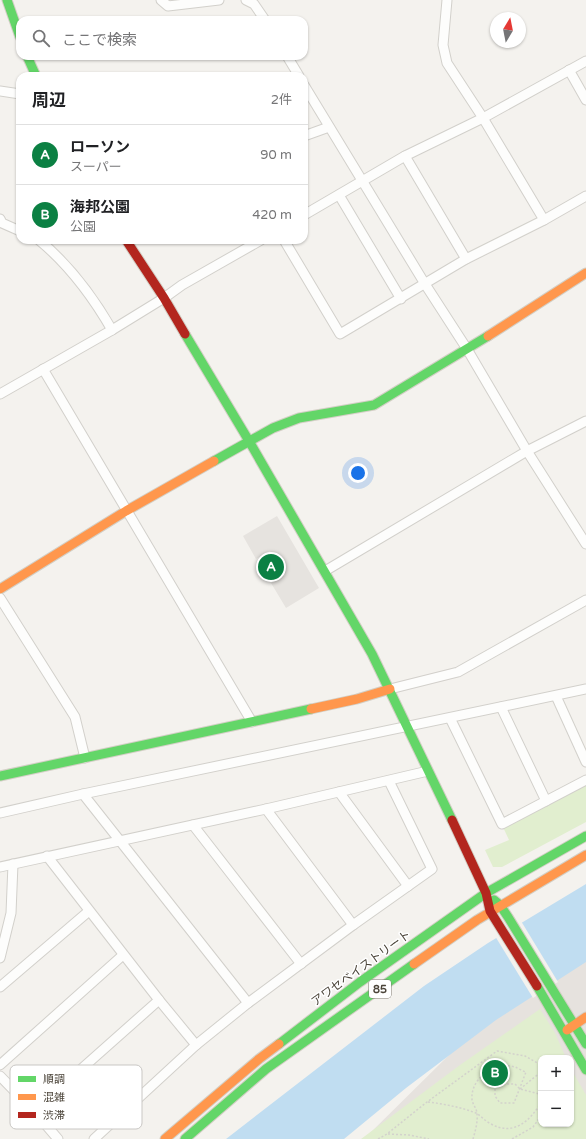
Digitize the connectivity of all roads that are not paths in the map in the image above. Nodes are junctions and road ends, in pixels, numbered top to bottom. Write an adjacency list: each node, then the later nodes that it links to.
1 (7, 0): 7 (street)
2 (161, 0): 3 (street)
3 (219, 0)
4 (246, 0): 6 (street)
5 (447, 0): 18 (street)
6 (262, 16)
7 (16, 26)
8 (29, 60): 12 (street)
9 (289, 60): 13 (street)
10 (586, 61): 11 (street)
11 (569, 70): 17 (street); 18 (street)
12 (34, 72)
13 (296, 72)
14 (0, 91): 16 (street)
15 (308, 92): 19 (street)
16 (16, 93)
17 (586, 100)
18 (484, 118): 21 (street); 27 (street)
19 (329, 127): 20 (street); 22 (street)
20 (308, 135)
21 (405, 156): 22 (street); 33 (street)
22 (363, 182): 23 (street); 35 (street)
23 (339, 195): 25 (street); 37 (street)
24 (586, 196): 27 (street)
25 (308, 213)
26 (0, 219): 28 (street)
27 (544, 220): 33 (street)
28 (16, 229)
29 (44, 244): 38 (street)
30 (131, 244): 36 (street)
31 (254, 244): 36 (street)
32 (286, 244): 37 (street)
33 (466, 260): 35 (street)
34 (586, 273): 39 (street)
35 (425, 284): 37 (street); 39 (street)
36 (164, 298): 38 (street); 43 (street)
37 (401, 299)
38 (112, 330): 40 (street)
39 (468, 349): 43 (street); 44 (street)
40 (43, 369): 41 (street); 45 (street)
41 (0, 394)
42 (586, 421): 44 (street)
43 (249, 441): 45 (street); 47 (street)
44 (527, 451): 46 (street); 47 (street)
45 (126, 511): 48 (street); 56 (street)
46 (586, 544)
47 (325, 570): 51 (street)
48 (0, 589)
49 (0, 598): 58 (street)
50 (586, 600): 51 (street)
51 (390, 689): 56 (street); 57 (street)
52 (586, 689): 53 (street)
53 (556, 696): 54 (street); 59 (street)
54 (501, 707): 55 (street); 66 (street)
55 (450, 718): 57 (street); 66 (street)
56 (252, 722): 58 (street)
57 (407, 728): 60 (street); 65 (street)
58 (85, 758): 61 (street)
59 (586, 762)
60 (428, 771): 63 (street); 77 (street)
61 (0, 776)
62 (586, 780): 66 (street)
63 (389, 781): 64 (street); 76 (street)
64 (339, 792): 67 (street); 76 (street)
65 (83, 794): 68 (street); 71 (street)
66 (546, 801)
67 (266, 809): 69 (street); 81 (street)
68 (0, 813)
69 (192, 825): 71 (street); 84 (street)
70 (586, 836): 77 (street, アワセベイストリート / 85)
71 (120, 841): 73 (street); 87 (street)
72 (586, 855): 78 (street, 85)
73 (47, 856): 74 (street); 79 (street)
74 (13, 864): 75 (street); 83 (street)
75 (0, 866)
76 (408, 886): 81 (street)
77 (486, 893): 78 (street); 80 (street); 103 (street, アワセベイストリート / 85)
78 (500, 905): 80 (street, 85); 89 (street)
79 (89, 911): 82 (street); 85 (street)
80 (490, 911): 90 (street); 104 (street, 85)
81 (353, 925): 84 (street)
82 (123, 955): 86 (street); 93 (street)
83 (0, 958)
84 (301, 964): 87 (street)
85 (0, 987)
86 (159, 1000): 92 (street); 94 (street)
87 (248, 1003): 92 (street)
88 (586, 1017): 89 (street)
89 (574, 1025): 90 (street); 91 (street)
90 (564, 1032): 95 (street)
91 (586, 1044)
92 (196, 1045): 98 (street)
93 (0, 1065)
94 (86, 1065)
95 (586, 1070)
96 (0, 1076): 97 (street)
97 (10, 1086)
98 (142, 1095)
99 (49, 1129): 101 (street)
100 (105, 1129): 102 (street)
101 (58, 1139)
102 (94, 1139)
103 (165, 1139)
104 (185, 1139)

